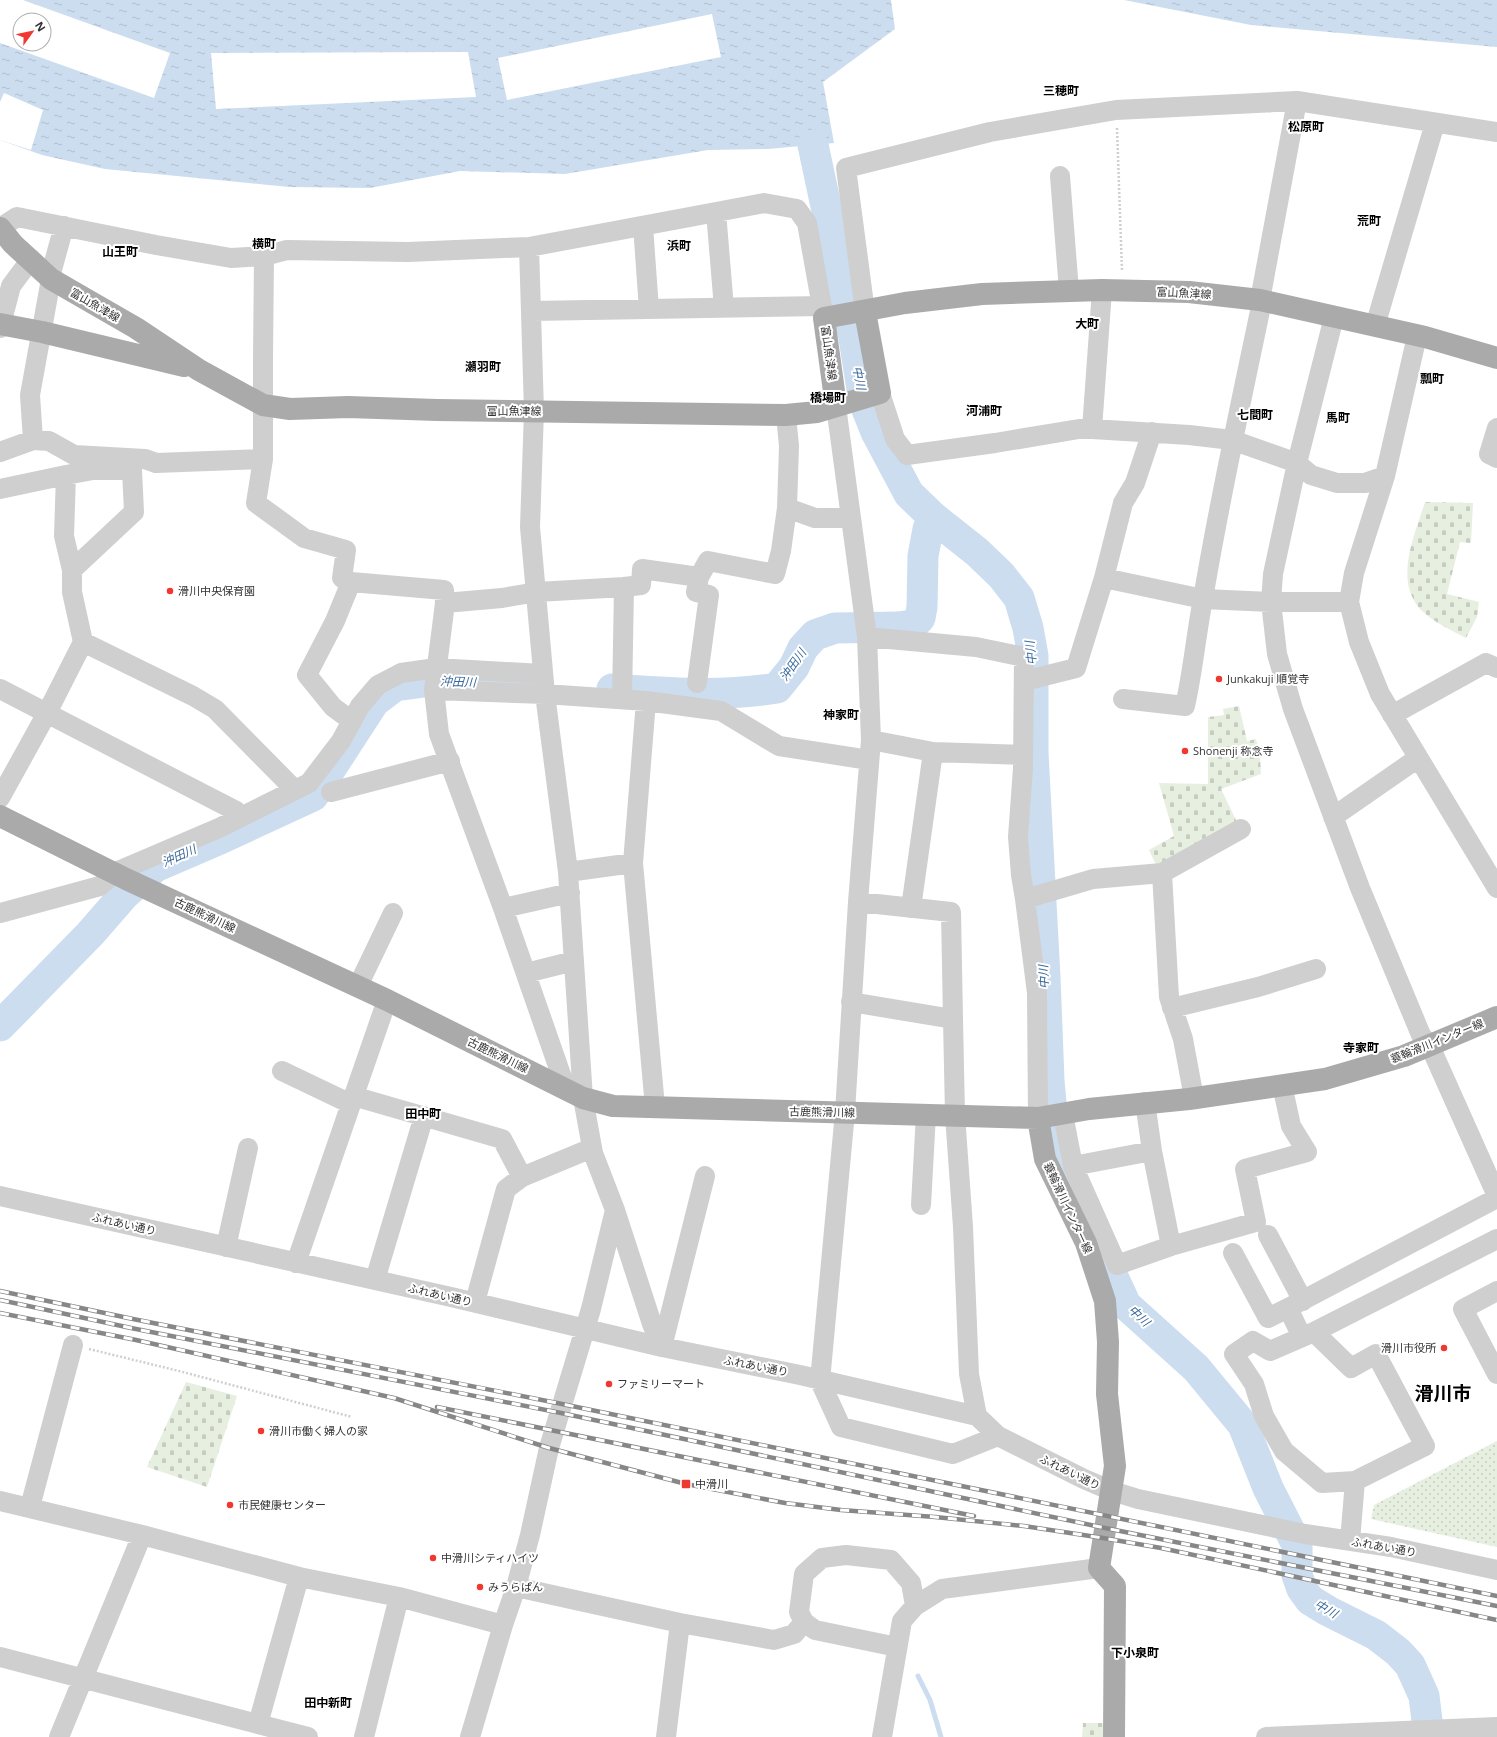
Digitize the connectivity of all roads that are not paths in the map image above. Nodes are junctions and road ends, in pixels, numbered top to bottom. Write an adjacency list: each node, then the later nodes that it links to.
1 (1297, 101): 2 (street); 15 (street); 20 (street)
2 (1435, 123): 3 (street); 23 (street)
3 (1497, 132)
4 (1060, 176): 13 (street)
5 (716, 212): 7 (street); 16 (street); 19 (street)
6 (64, 226): 8 (street); 10 (street); 12 (street)
7 (643, 226): 9 (street); 17 (street)
8 (0, 228): 11 (main road, 富山魚津線)
9 (529, 247): 10 (street); 18 (street)
10 (264, 256): 29 (street)
11 (31, 260): 12 (main road, 富山魚津線); 22 (street)
12 (50, 278): 24 (street); 27 (main road, 富山魚津線)
13 (1068, 291): 14 (main road, 富山魚津線); 20 (main road, 富山魚津線)
14 (1113, 291): 15 (main road, 富山魚津線); 34 (street)
15 (1260, 300): 21 (main road, 富山魚津線); 37 (street)
16 (724, 308): 17 (street); 19 (street)
17 (649, 309): 18 (street)
18 (531, 311): 31 (street)
19 (823, 312): 20 (main road, 富山魚津線); 30 (main road, 富山魚津線)
20 (865, 312): 28 (main road)
21 (1334, 317): 23 (main road, 富山魚津線); 42 (street)
22 (0, 325): 24 (main road, 富山魚津線)
23 (1375, 326): 25 (main road, 富山魚津線)
24 (42, 332): 27 (main road, 富山魚津線); 36 (street)
25 (1418, 336): 26 (main road, 富山魚津線); 44 (street)
26 (1497, 358)
27 (199, 370): 29 (main road, 富山魚津線)
28 (880, 393): 30 (main road, 富山魚津線); 34 (street)
29 (263, 405): 31 (main road, 富山魚津線); 40 (street)
30 (836, 406): 32 (main road, 富山魚津線); 47 (street)
31 (534, 411): 32 (main road, 富山魚津線); 53 (street)
32 (786, 415): 46 (street)
33 (1497, 428): 39 (street)
34 (1092, 429): 35 (street)
35 (1152, 432): 37 (street); 50 (street)
36 (33, 440): 38 (street); 41 (street)
37 (1232, 440): 42 (street); 54 (street)
38 (0, 452)
39 (1497, 458)
40 (263, 459): 41 (street); 51 (street)
41 (133, 464): 43 (street); 48 (street)
42 (1297, 464): 44 (street); 56 (street)
43 (66, 475): 45 (street); 48 (street)
44 (1385, 476): 57 (street)
45 (0, 489)
46 (787, 508): 47 (street); 49 (street)
47 (851, 518): 58 (street)
48 (72, 570): 59 (street)
49 (699, 577): 52 (street); 64 (street)
50 (1104, 578): 54 (street); 63 (street)
51 (351, 582): 55 (street); 73 (street)
52 (624, 587): 53 (street); 69 (street)
53 (537, 592): 55 (street); 62 (street)
54 (1202, 599): 56 (street); 68 (street)
55 (445, 602): 60 (street)
56 (1270, 602): 57 (street); 85 (street)
57 (1349, 602): 72 (street)
58 (867, 637): 63 (street); 74 (street)
59 (83, 642): 71 (street); 80 (street)
60 (436, 668): 62 (street); 66 (street); 73 (street)
61 (1497, 668): 72 (street)
62 (543, 674): 67 (street)
63 (1024, 681): 76 (street)
64 (697, 683)
65 (0, 689): 71 (street)
66 (434, 690): 67 (street); 79 (street)
67 (545, 694): 69 (street); 88 (street)
68 (1123, 699)
69 (622, 700): 70 (street)
70 (646, 701): 78 (street); 87 (street)
71 (47, 713): 82 (street); 84 (street)
72 (1392, 715): 77 (street)
73 (352, 721): 80 (street)
74 (871, 740): 75 (street); 78 (street)
75 (933, 752): 76 (street); 96 (street)
76 (1023, 755): 93 (street)
77 (1418, 758): 85 (street); 91 (street)
78 (869, 760): 94 (street)
79 (450, 761): 81 (street); 95 (street)
80 (295, 790): 84 (street)
81 (331, 792)
82 (0, 798)
83 (0, 816): 90 (main road, 古鹿熊滑川線)
84 (241, 817): 90 (street)
85 (1333, 817): 108 (street)
86 (1241, 828): 89 (street)
87 (632, 863): 88 (street); 115 (street)
88 (568, 872): 92 (street)
89 (1162, 873): 93 (street); 105 (street)
90 (121, 875): 97 (street); 102 (main road, 古鹿熊滑川線)
91 (1497, 888)
92 (570, 893): 95 (street); 99 (street)
93 (1025, 899): 121 (street)
94 (858, 902): 96 (street); 104 (street)
95 (503, 908): 101 (street)
96 (911, 908): 107 (street)
97 (0, 912)
98 (393, 914): 102 (street)
99 (574, 961): 101 (street); 111 (street)
100 (1316, 968): 105 (street)
101 (526, 973): 111 (street)
102 (358, 986): 103 (main road, 古鹿熊滑川線)
103 (387, 1000): 111 (main road, 古鹿熊滑川線); 113 (street)
104 (851, 1002): 107 (street); 116 (street)
105 (1172, 1008): 112 (street)
106 (1497, 1017): 108 (main road, 蓑輪滑川インター線)
107 (953, 1019): 119 (street)
108 (1430, 1046): 110 (main road, 蓑輪滑川インター線); 129 (street)
109 (282, 1072): 113 (street)
110 (1282, 1085): 112 (main road, 蓑輪滑川インター線); 134 (street)
111 (575, 1093): 115 (main road, 古鹿熊滑川線); 123 (street)
112 (1194, 1098): 114 (main road, 蓑輪滑川インター線)
113 (352, 1100): 120 (street); 137 (street)
114 (1145, 1102): 118 (main road, 蓑輪滑川インター線); 124 (street)
115 (655, 1107): 116 (main road, 古鹿熊滑川線)
116 (845, 1112): 117 (main road, 古鹿熊滑川線); 147 (street)
117 (926, 1114): 119 (main road, 古鹿熊滑川線); 130 (street)
118 (1063, 1114): 121 (main road, 蓑輪滑川インター線); 125 (street)
119 (955, 1115): 121 (main road, 古鹿熊滑川線); 148 (street)
120 (424, 1116): 127 (street); 138 (street)
121 (1038, 1118): 151 (main road, 蓑輪滑川インター線)
122 (248, 1148): 135 (street)
123 (592, 1148): 127 (street); 131 (street)
124 (1152, 1151): 125 (street); 134 (street)
125 (1073, 1166): 134 (street)
126 (705, 1176): 145 (street)
127 (522, 1177): 140 (street)
128 (0, 1196): 135 (street, ふれあい通り)
129 (1497, 1197): 141 (street)
130 (921, 1205)
131 (616, 1210): 142 (street); 145 (street)
132 (1268, 1235): 141 (street)
133 (1497, 1239): 143 (street)
134 (1171, 1246)
135 (226, 1247): 137 (street, ふれあい通り)
136 (1233, 1253): 141 (street)
137 (296, 1263): 138 (street, ふれあい通り)
138 (375, 1280): 140 (street, ふれあい通り)
139 (1497, 1291): 146 (street)
140 (475, 1302): 142 (street, ふれあい通り)
141 (1295, 1304): 143 (street)
142 (585, 1329): 145 (street, ふれあい通り); 159 (street)
143 (1308, 1334): 150 (street); 150 (street)
144 (73, 1345): 153 (street)
145 (662, 1347): 147 (street, ふれあい通り)
146 (1497, 1374)
147 (820, 1381): 148 (street, ふれあい通り); 149 (street)
148 (977, 1416): 149 (street, ふれあい通り)
149 (998, 1436): 151 (street, ふれあい通り)
150 (1355, 1481): 155 (street)
151 (1112, 1491): 155 (street, ふれあい通り); 156 (main road, 蓑輪滑川インター線)
152 (0, 1501): 153 (street)
153 (30, 1507): 154 (street)
154 (142, 1535): 158 (street); 167 (street)
155 (1350, 1541): 157 (street, ふれあい通り)
156 (1099, 1568): 161 (street); 176 (main road)
157 (1497, 1570)
158 (299, 1577): 160 (street); 168 (street)
159 (516, 1587): 163 (street); 164 (street)
160 (398, 1597): 164 (street); 172 (street)
161 (915, 1606): 162 (street); 165 (street)
162 (804, 1622): 163 (street); 165 (street)
163 (680, 1623): 174 (street)
164 (503, 1625): 173 (street)
165 (897, 1647): 175 (street)
166 (0, 1657): 167 (street)
167 (84, 1678): 168 (street); 170 (street)
168 (258, 1724): 171 (street)
169 (1497, 1727): 177 (street)
170 (59, 1737)
171 (308, 1737)
172 (364, 1737)
173 (470, 1737)
174 (666, 1737)
175 (882, 1737)
176 (1114, 1737)
177 (1266, 1737)

